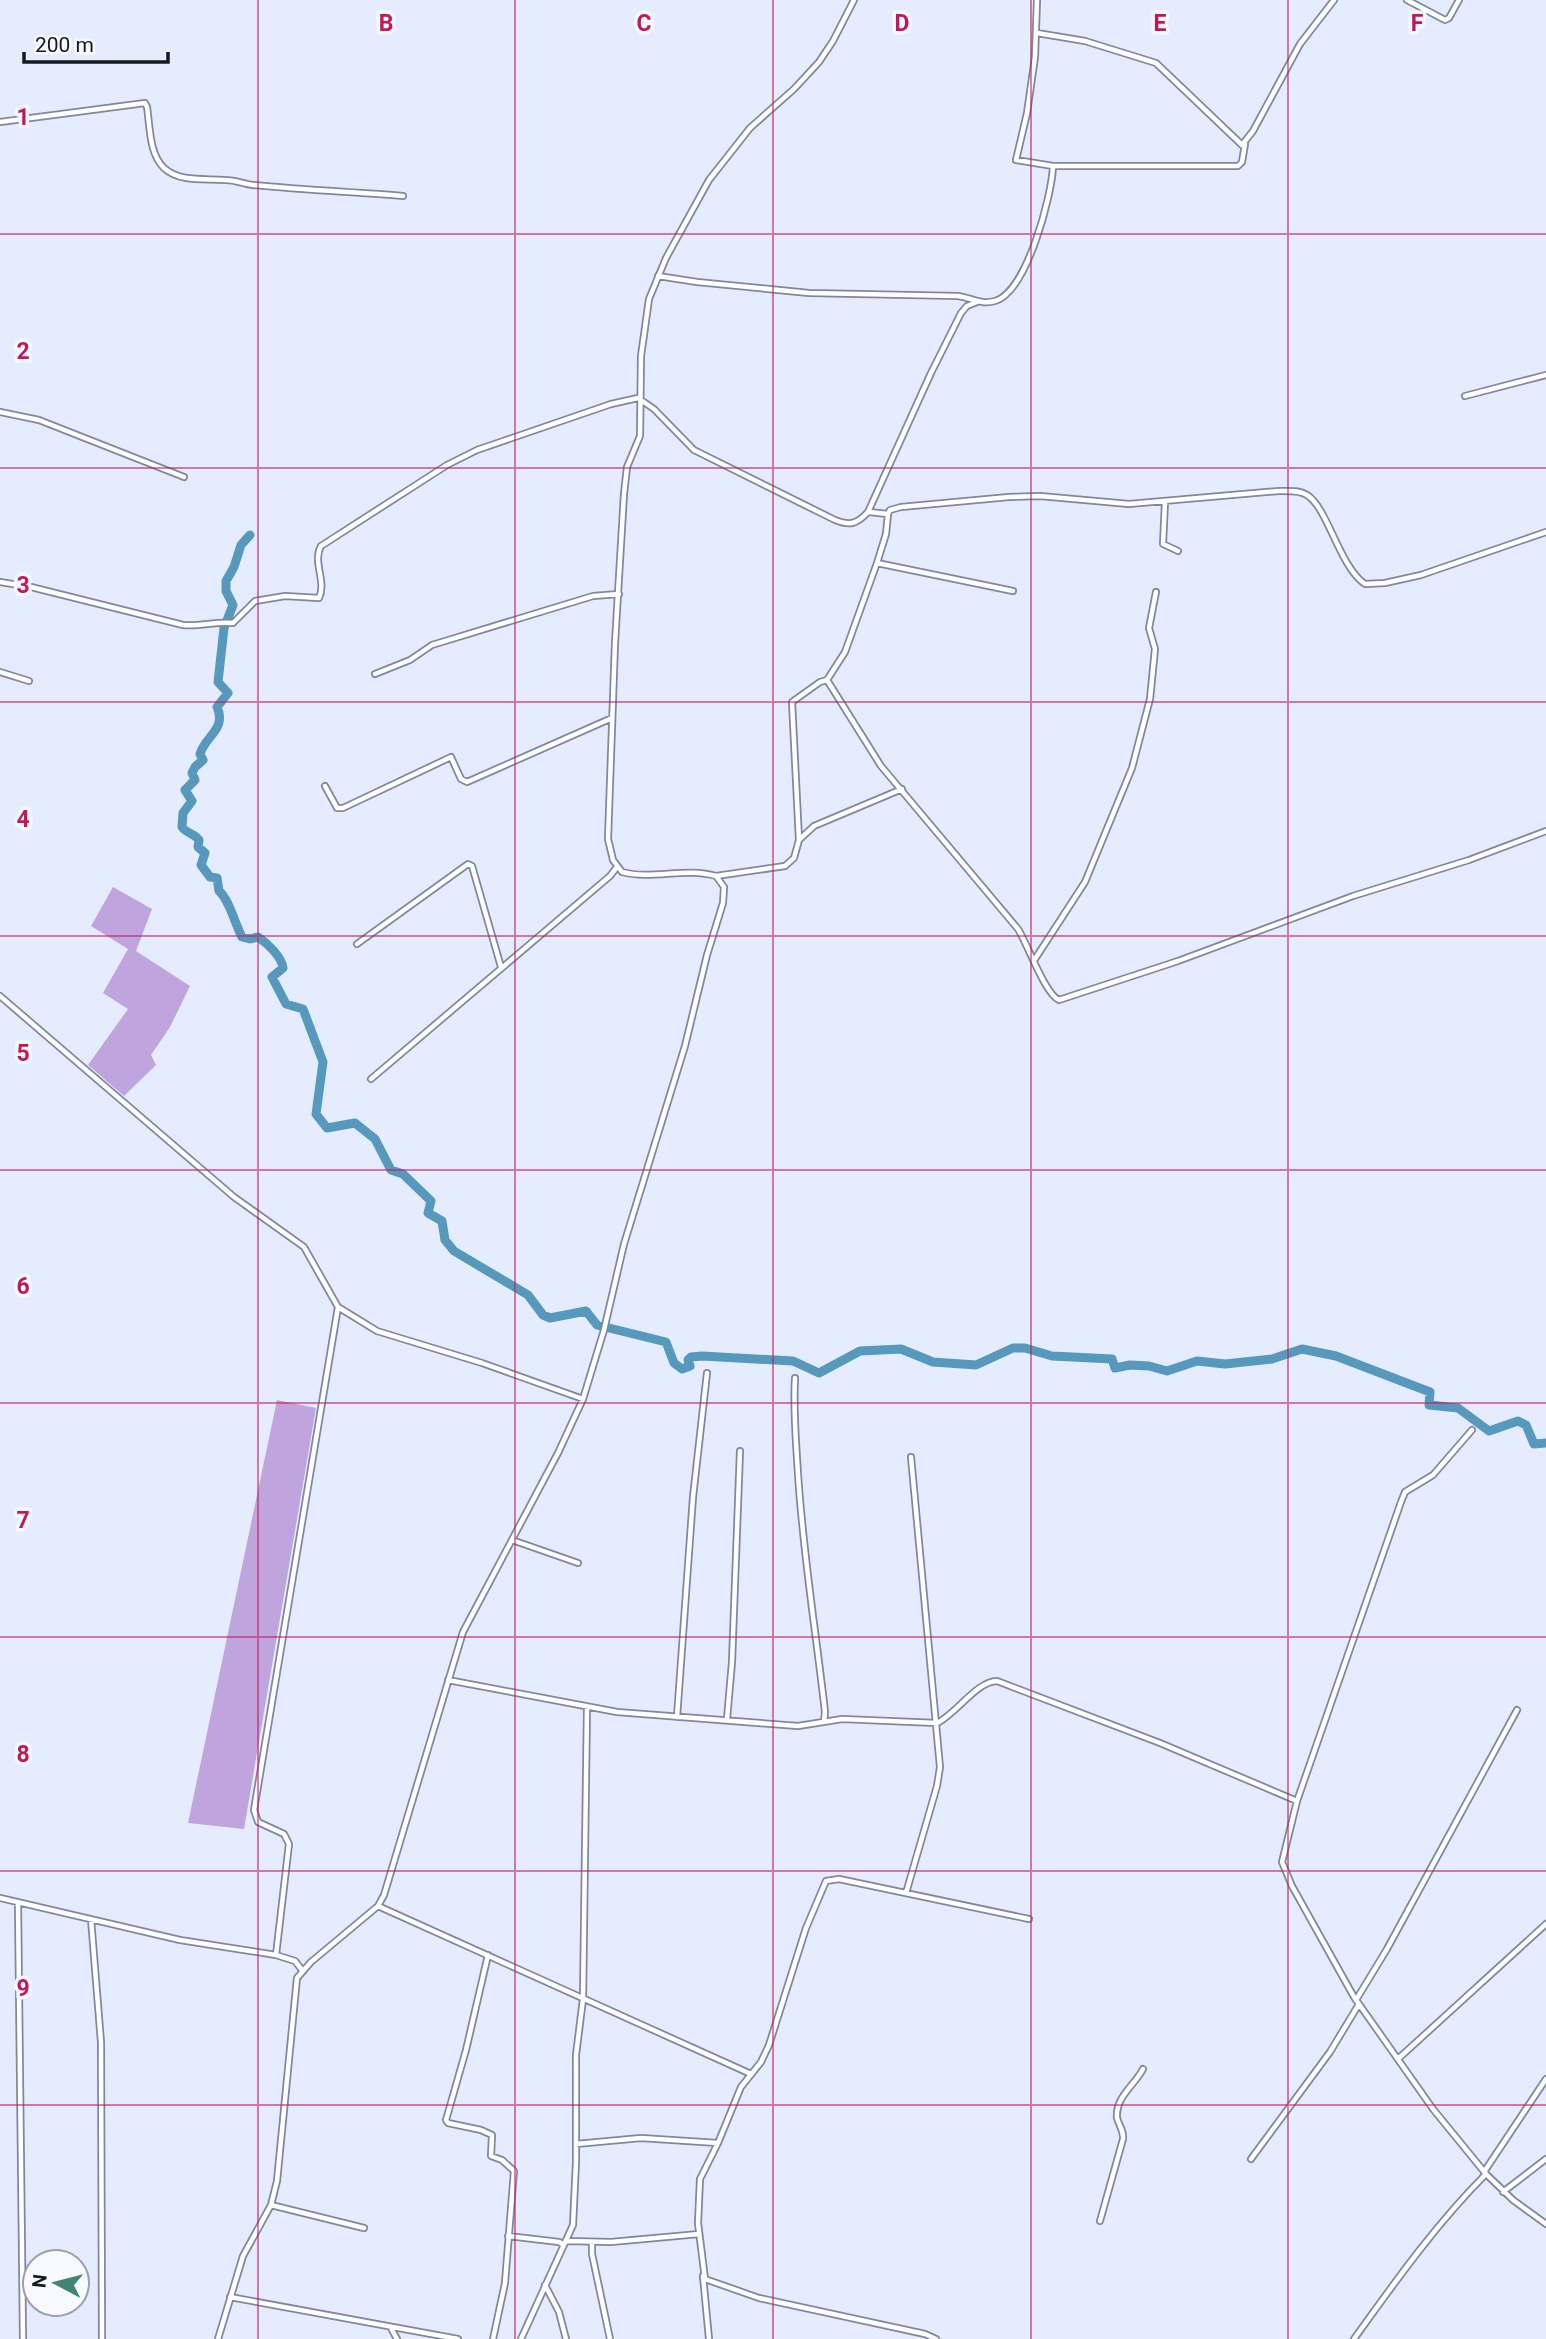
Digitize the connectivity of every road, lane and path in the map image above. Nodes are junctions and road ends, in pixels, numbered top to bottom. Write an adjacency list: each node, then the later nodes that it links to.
1 (854, 0): 11 (street)
2 (1037, 0): 6 (street)
3 (1334, 0): 8 (street)
4 (1407, 0): 5 (street)
5 (1459, 0)
6 (1037, 33): 8 (street); 9 (street)
7 (0, 122): 10 (street)
8 (1245, 143): 9 (street)
9 (1053, 166): 12 (street)
10 (403, 196)
11 (658, 276): 12 (street); 15 (street)
12 (977, 302): 19 (street)
13 (1546, 375): 14 (street)
14 (1465, 396)
15 (642, 401): 19 (street); 24 (street); 27 (street)
16 (0, 412): 17 (street)
17 (184, 477)
18 (1165, 502): 20 (street); 21 (street); 22 (street)
19 (869, 512): 20 (street)
20 (888, 514): 23 (street)
21 (1546, 532)
22 (1178, 551)
23 (877, 563): 25 (street); 30 (street)
24 (0, 582)
25 (1013, 591)
26 (1156, 592): 40 (street)
27 (619, 594): 29 (street); 32 (street)
28 (0, 672): 31 (street)
29 (374, 674)
30 (827, 680): 34 (street); 36 (street)
31 (29, 681)
32 (612, 718): 33 (street); 37 (street)
33 (326, 786)
34 (902, 789): 36 (street); 40 (street)
35 (1546, 831): 40 (street)
36 (799, 840): 38 (street)
37 (617, 867): 38 (street); 41 (street)
38 (716, 876): 47 (street)
39 (357, 944): 41 (street)
40 (1035, 960)
41 (501, 967): 43 (street)
42 (0, 996): 44 (street)
43 (371, 1079)
44 (338, 1307): 47 (street); 68 (street)
45 (707, 1373): 56 (street)
46 (794, 1378): 58 (street)
47 (583, 1399): 51 (street)
48 (1472, 1430): 60 (street)
49 (740, 1451): 57 (street)
50 (911, 1457): 59 (street)
51 (512, 1540): 52 (street); 53 (street)
52 (578, 1563)
53 (448, 1680): 54 (street); 64 (street)
54 (587, 1707): 56 (street); 71 (street)
55 (1517, 1710): 72 (street)
56 (677, 1717): 57 (street)
57 (727, 1719): 58 (street)
58 (824, 1722): 59 (street)
59 (937, 1723): 60 (street); 61 (street)
60 (1297, 1801): 72 (street)
61 (906, 1893): 66 (street); 75 (street)
62 (0, 1898): 63 (street)
63 (18, 1903): 65 (street); 95 (street)
64 (378, 1906): 69 (street); 70 (street)
65 (91, 1919): 68 (street); 96 (street)
66 (1029, 1919)
67 (1546, 1924): 73 (street)
68 (276, 1955): 70 (street)
69 (488, 1955): 71 (street); 88 (street)
70 (302, 1970): 83 (street)
71 (583, 1999): 75 (street); 78 (street)
72 (1357, 2002): 73 (street); 79 (street)
73 (1399, 2058): 81 (street)
74 (1143, 2069): 84 (street)
75 (751, 2074): 77 (street)
76 (1546, 2079): 81 (street)
77 (718, 2143): 78 (street); 87 (street)
78 (576, 2144): 90 (street)
79 (1251, 2159)
80 (1546, 2159): 82 (street)
81 (1485, 2173): 82 (street); 106 (street)
82 (1503, 2192): 85 (street)
83 (271, 2205): 86 (street); 93 (street)
84 (1100, 2221)
85 (1546, 2224)
86 (365, 2228)
87 (699, 2234): 89 (street); 91 (street)
88 (508, 2236): 90 (street); 100 (street)
89 (592, 2242): 90 (street); 103 (street)
90 (566, 2243): 92 (street)
91 (703, 2275): 104 (street); 105 (street)
92 (545, 2285): 101 (street); 102 (street)
93 (230, 2297): 94 (street); 97 (street)
94 (391, 2327): 98 (street); 99 (street)
95 (23, 2339)
96 (103, 2339)
97 (218, 2339)
98 (397, 2339)
99 (458, 2339)
100 (493, 2339)
101 (521, 2339)
102 (566, 2339)
103 (610, 2339)
104 (709, 2339)
105 (936, 2339)
106 (1354, 2339)

